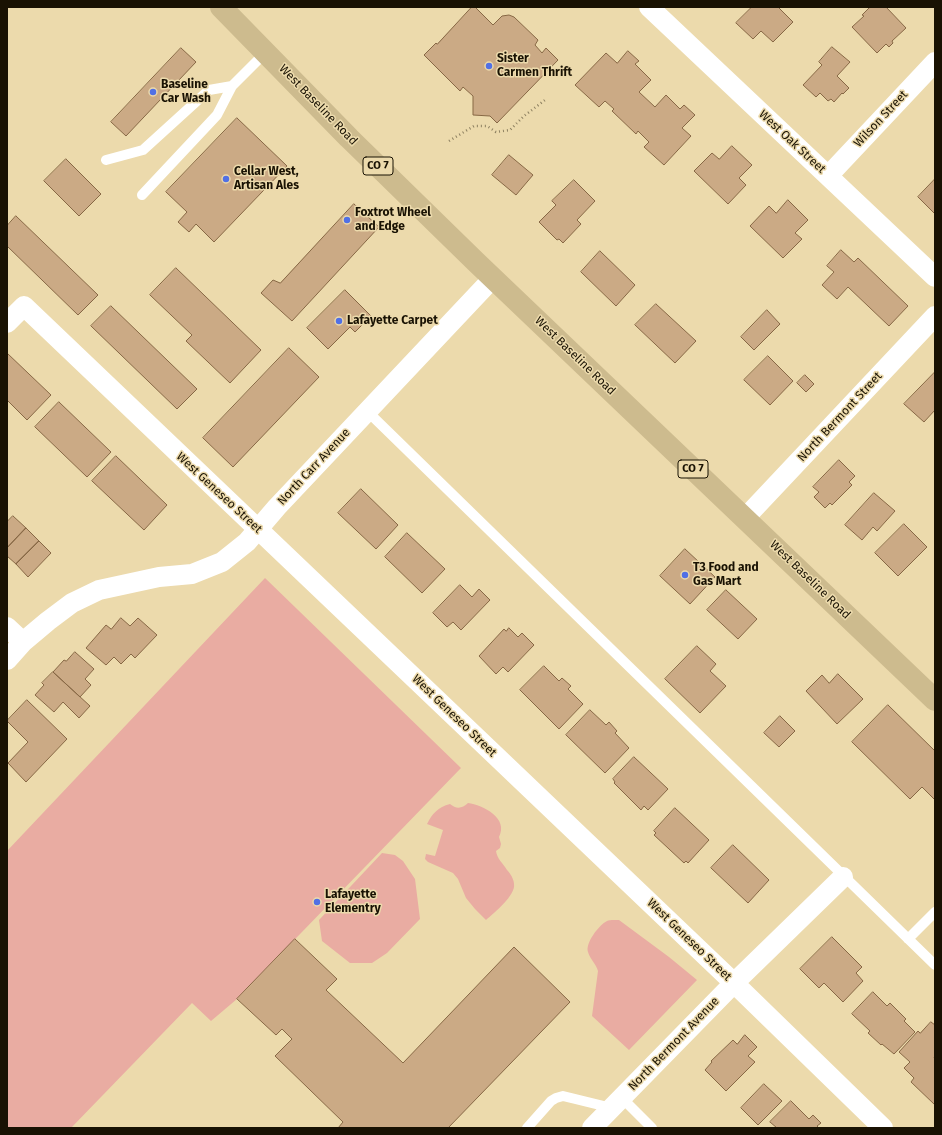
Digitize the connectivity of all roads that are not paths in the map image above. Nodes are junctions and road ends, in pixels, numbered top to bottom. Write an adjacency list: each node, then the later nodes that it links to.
1 (221, 7): 3 (main road, West Baseline Road / CO 7)
2 (649, 7): 7 (street, West Oak Street)
3 (266, 52): 5 (lane); 10 (main road, West Baseline Road / CO 7)
4 (935, 62): 7 (street, Wilson Street)
5 (232, 86): 6 (lane); 8 (lane)
6 (106, 160)
7 (828, 176): 9 (street, West Oak Street)
8 (142, 196)
9 (935, 277)
10 (493, 278): 13 (street, North Carr Avenue); 14 (main road, West Baseline Road / CO 7)
11 (935, 316): 14 (street, North Bermont Street)
12 (7, 323): 15 (street, West Geneseo Street)
13 (367, 411): 15 (street, North Carr Avenue); 20 (lane)
14 (745, 518): 19 (main road, West Baseline Road / CO 7)
15 (257, 529): 17 (street, North Carr Avenue); 24 (street, West Geneseo Street)
16 (7, 627): 17 (street)
17 (23, 642): 18 (street, North Carr Avenue)
18 (7, 660)
19 (935, 700)
20 (843, 877): 22 (lane); 24 (street, North Bermont Avenue)
21 (935, 912): 22 (lane)
22 (908, 939): 23 (lane)
23 (935, 965)
24 (734, 983): 25 (street, North Bermont Avenue); 29 (street, West Geneseo Street)
25 (617, 1103): 26 (lane); 27 (street, North Bermont Avenue); 28 (lane)
26 (527, 1128)
27 (592, 1128)
28 (652, 1128)
29 (883, 1128)

